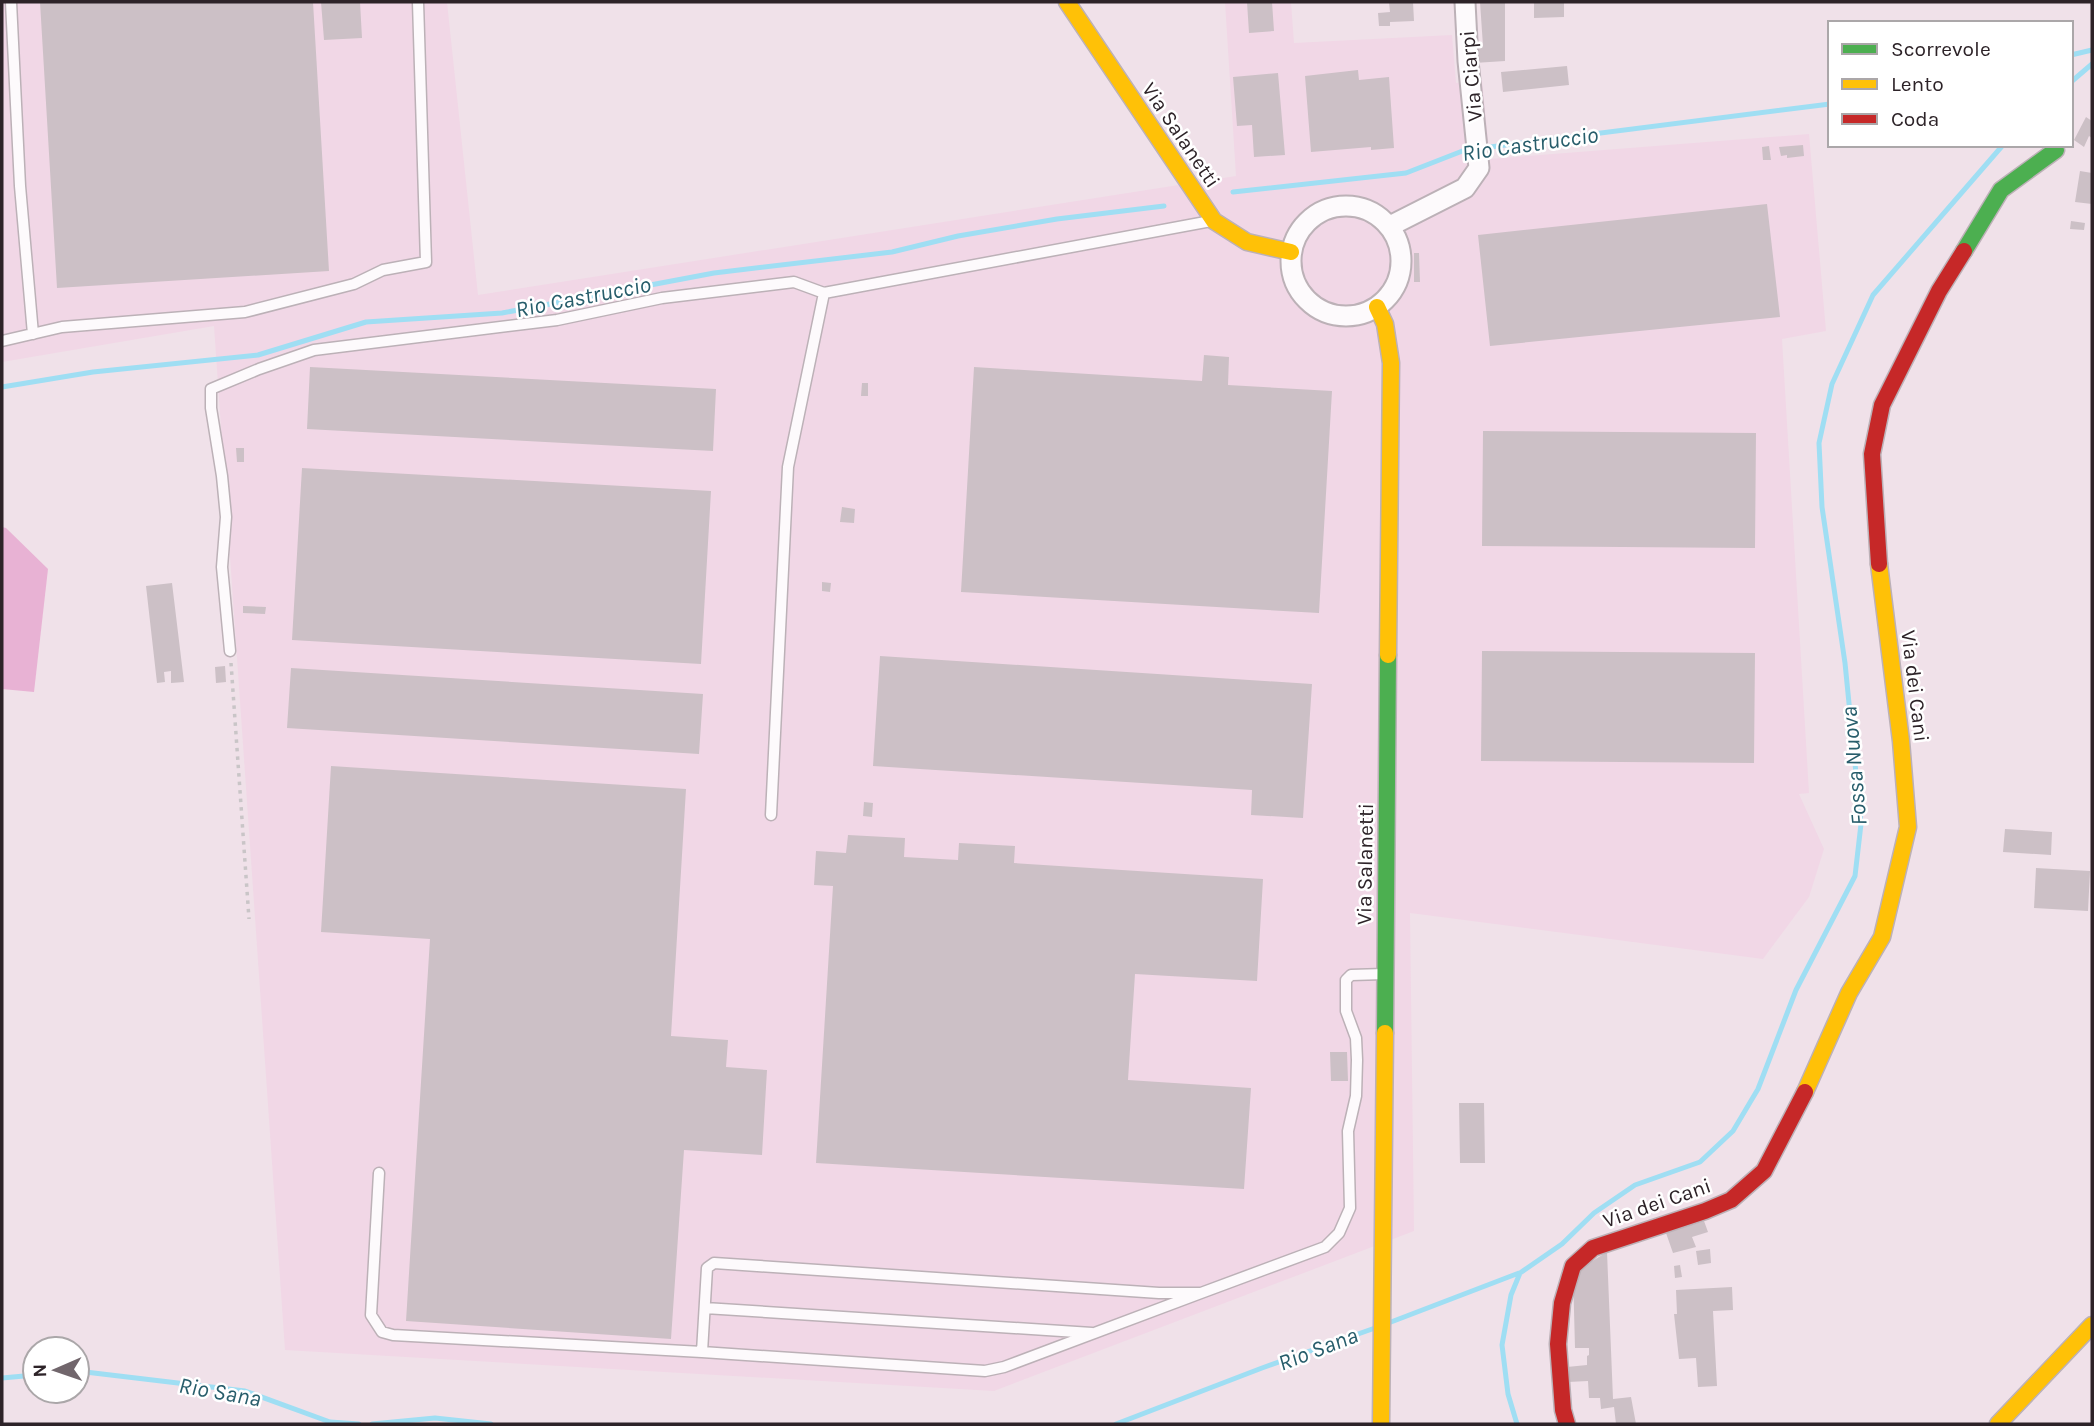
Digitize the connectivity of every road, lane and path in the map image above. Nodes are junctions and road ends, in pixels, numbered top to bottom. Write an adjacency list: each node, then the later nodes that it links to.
1 (11, 2): 11 (lane)
2 (418, 2): 11 (lane)
3 (1066, 2): 6 (street, Via Salanetti)
4 (1465, 2): 7 (street, Via Ciarpi)
5 (2056, 150): 24 (street, Via dei Cani)
6 (1214, 221): 8 (street, Via Salanetti); 9 (lane)
7 (1390, 226): 8 (street); 10 (street)
8 (1291, 252): 10 (street)
9 (824, 293): 13 (lane); 14 (lane)
10 (1377, 307): 16 (street, Via Salanetti)
11 (33, 334): 12 (lane)
12 (2, 341)
13 (230, 651): 15 (path)
14 (771, 814)
15 (249, 919)
16 (1384, 974): 18 (lane); 23 (street, Via Salanetti)
17 (379, 1173): 22 (lane)
18 (1201, 1293): 19 (lane); 21 (lane)
19 (705, 1308): 21 (lane); 22 (lane)
20 (2092, 1325): 25 (street)
21 (1095, 1334): 22 (lane)
22 (702, 1352)
23 (1381, 1424)
24 (1567, 1424)
25 (1998, 1424)

